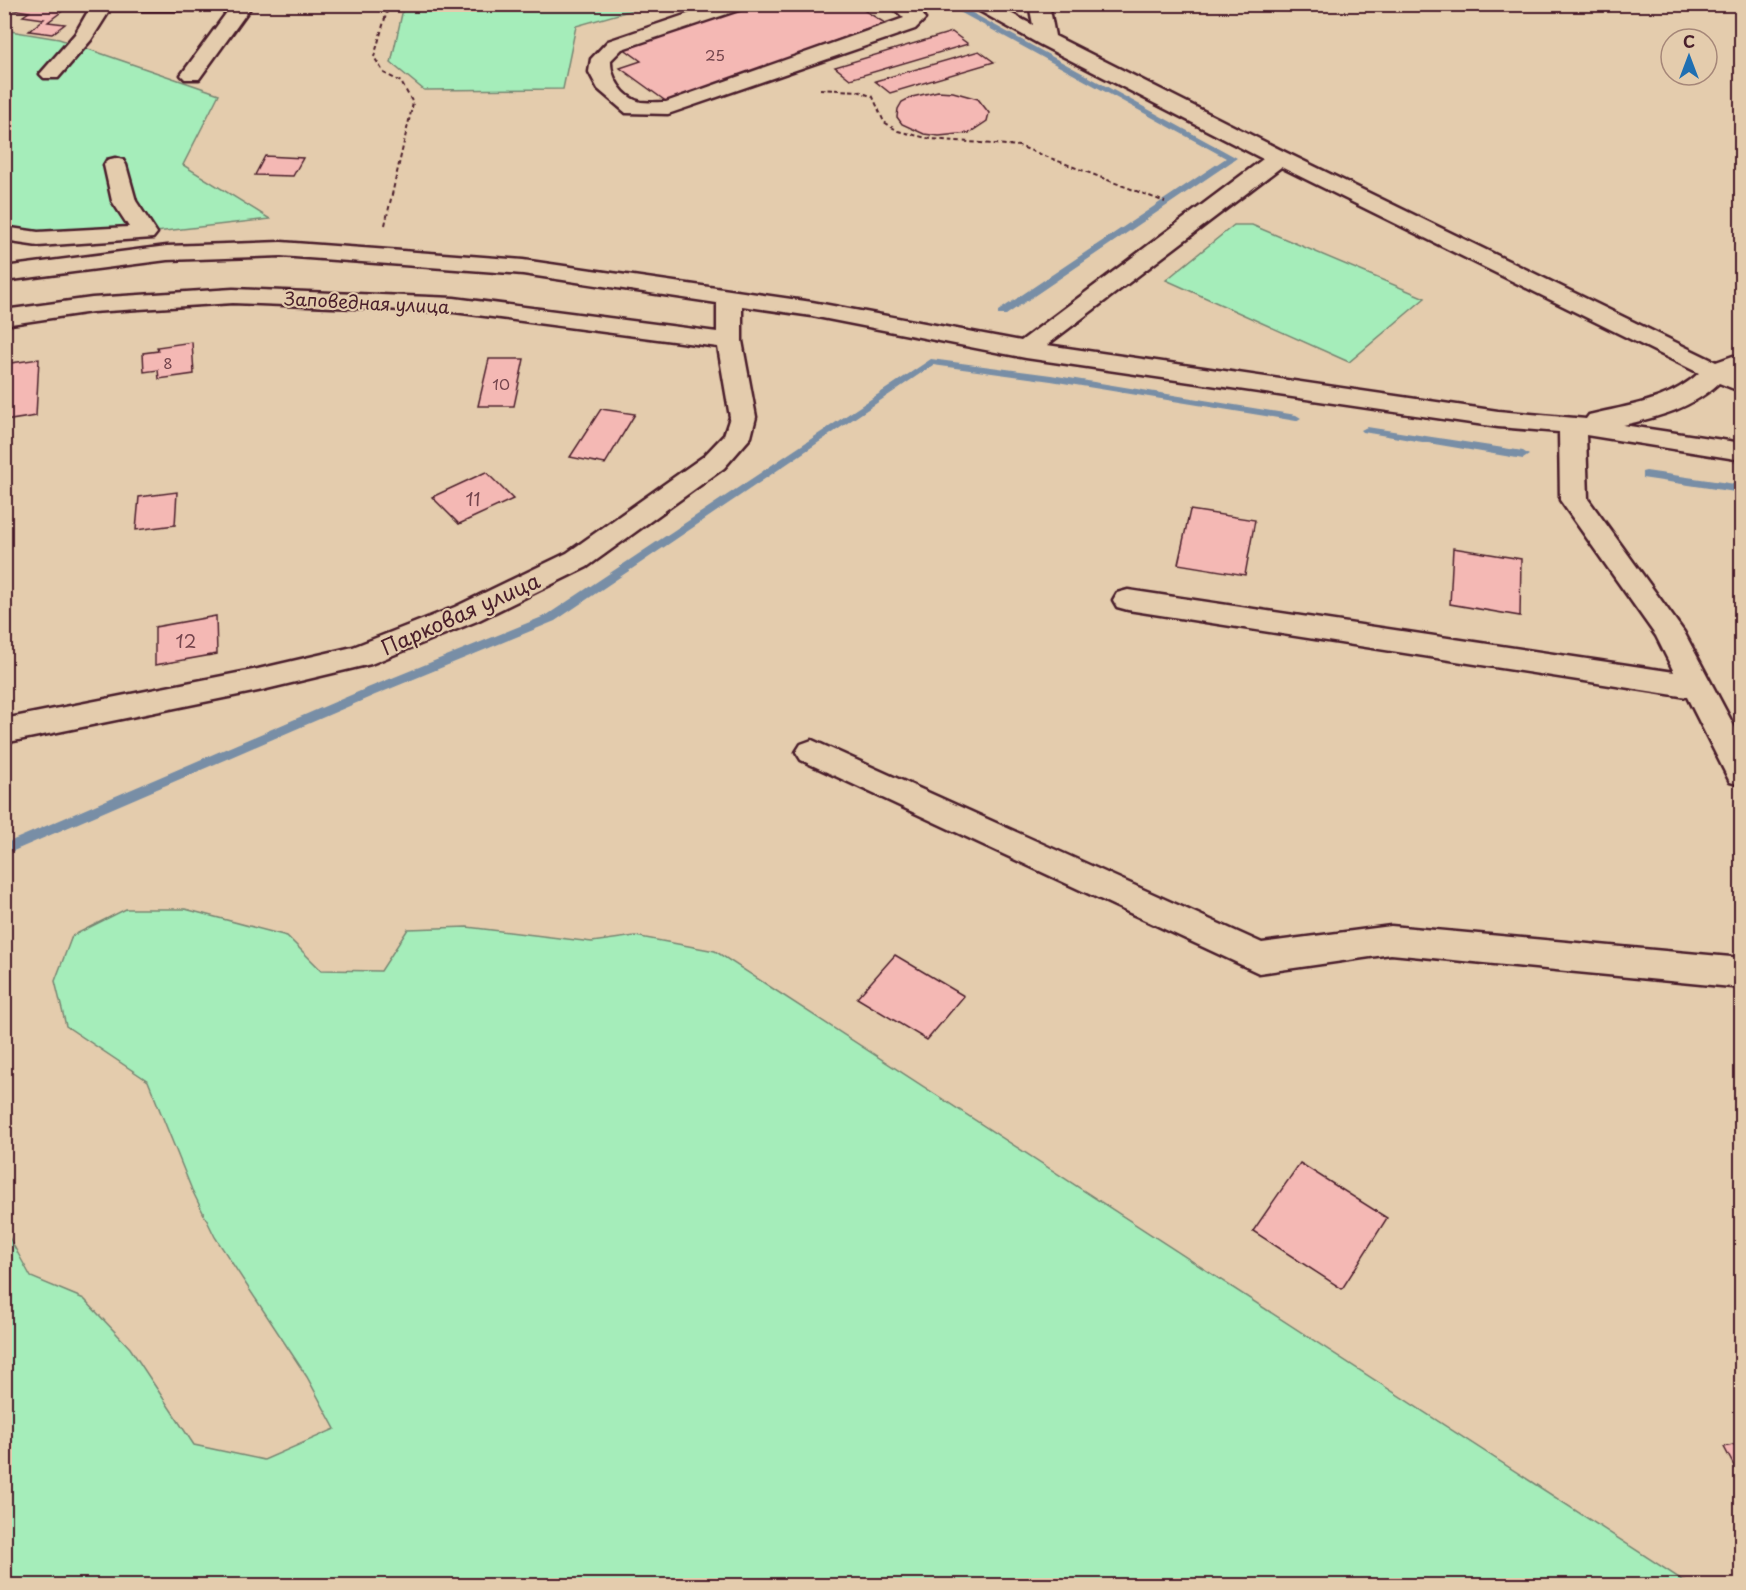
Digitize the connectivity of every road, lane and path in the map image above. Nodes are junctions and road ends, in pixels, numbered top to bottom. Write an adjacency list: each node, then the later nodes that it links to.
1 (200, 4): 8 (street)
2 (243, 4): 14 (street)
3 (389, 4): 19 (path)
4 (688, 4): 11 (street)
5 (738, 4): 11 (street)
6 (977, 4): 10 (street)
7 (1039, 4): 10 (street)
8 (100, 5): 13 (street)
9 (914, 7): 12 (street)
10 (1046, 40): 15 (street)
11 (615, 45): 12 (street)
12 (779, 70): 17 (path)
13 (51, 74)
14 (192, 75)
15 (1279, 158): 24 (street); 26 (street)
16 (115, 165): 18 (street)
17 (1156, 198)
18 (4, 234)
19 (373, 254): 20 (street); 21 (street)
20 (4, 274)
21 (730, 297): 23 (street, Парковая улица); 24 (street)
22 (4, 318): 23 (street, Заповедная улица)
23 (729, 341): 32 (street, Парковая улица)
24 (1026, 351): 28 (street)
25 (1742, 361): 26 (street)
26 (1715, 371): 27 (street); 28 (street)
27 (1742, 384)
28 (1572, 425): 29 (street); 31 (street)
29 (1742, 452)
30 (1128, 600): 31 (street)
31 (1697, 687): 34 (street)
32 (4, 731)
33 (812, 752): 35 (street)
34 (1742, 773)
35 (1742, 973)

